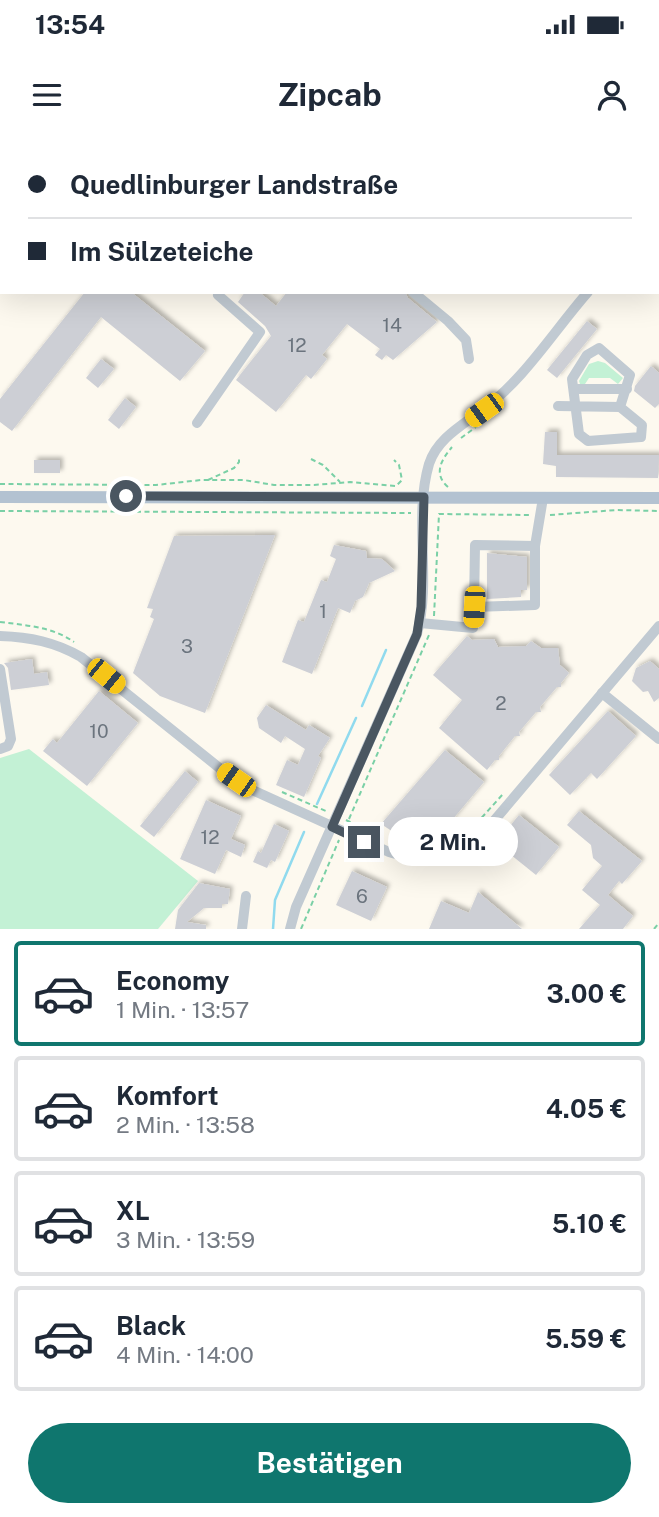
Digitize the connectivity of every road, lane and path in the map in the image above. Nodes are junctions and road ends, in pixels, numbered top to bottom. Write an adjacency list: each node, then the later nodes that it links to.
1 (219, 294): 10 (street)
2 (415, 294): 4 (street)
3 (586, 294): 20 (street)
4 (469, 359)
5 (573, 389): 6 (street); 6 (street); 8 (street)
6 (627, 389): 9 (street)
7 (558, 406): 8 (street)
8 (577, 407): 9 (street); 9 (street)
9 (620, 407)
10 (197, 423)
11 (477, 426): 18 (path)
12 (239, 457): 15 (path)
13 (311, 459): 16 (path)
14 (394, 460): 16 (path)
15 (207, 480): 16 (path); 17 (path)
16 (340, 482)
17 (0, 484)
18 (451, 488)
19 (0, 497): 20 (main road)
20 (424, 497): 21 (main road); 28 (street)
21 (543, 498): 22 (main road); 25 (street)
22 (659, 498)
23 (0, 511): 24 (path)
24 (411, 513)
25 (535, 546): 26 (street); 26 (street)
26 (474, 607): 28 (street)
27 (0, 622): 31 (path)
28 (420, 622): 38 (street)
29 (659, 626): 33 (street)
30 (0, 636): 40 (street)
31 (75, 643)
32 (0, 669): 35 (street)
33 (602, 693): 34 (street); 40 (street)
34 (659, 739)
35 (0, 748)
36 (508, 788): 39 (path)
37 (274, 789): 38 (path)
38 (337, 816): 40 (street); 41 (path)
39 (473, 826)
40 (332, 827): 45 (street)
41 (380, 837)
42 (246, 897): 44 (street)
43 (659, 923): 46 (path)
44 (242, 929)
45 (290, 929)
46 (654, 929)

